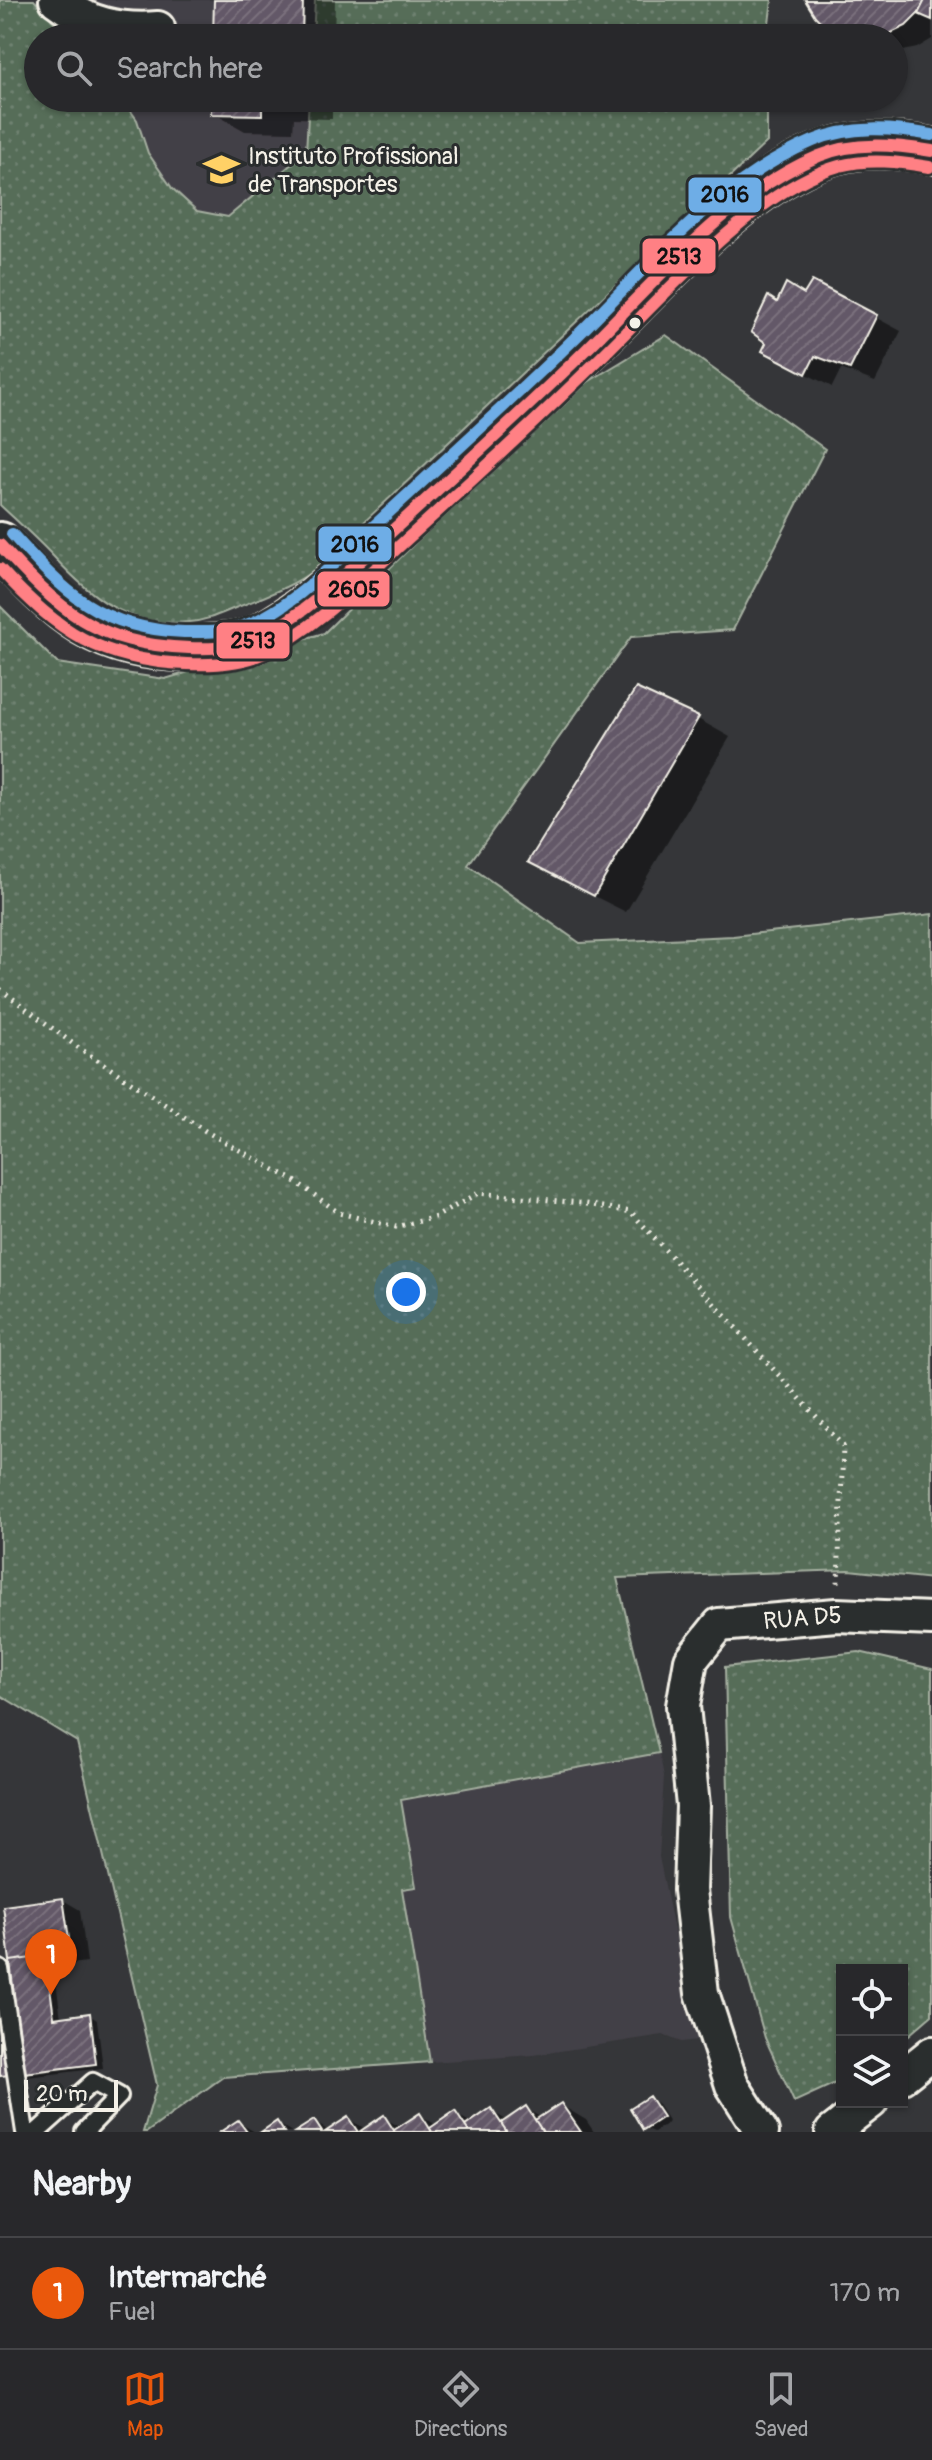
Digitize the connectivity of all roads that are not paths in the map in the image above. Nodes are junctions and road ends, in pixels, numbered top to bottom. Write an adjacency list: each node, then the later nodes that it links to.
1 (56, 0): 2 (street)
2 (100, 24)
3 (932, 151): 4 (main road)
4 (0, 545)
5 (932, 1619): 13 (street, RUA D5)
6 (0, 1969): 10 (lane)
7 (932, 2053): 8 (street)
8 (908, 2072)
9 (863, 2108): 14 (street)
10 (25, 2132)
11 (37, 2132): 12 (lane)
12 (84, 2132)
13 (762, 2132)
14 (832, 2132)

